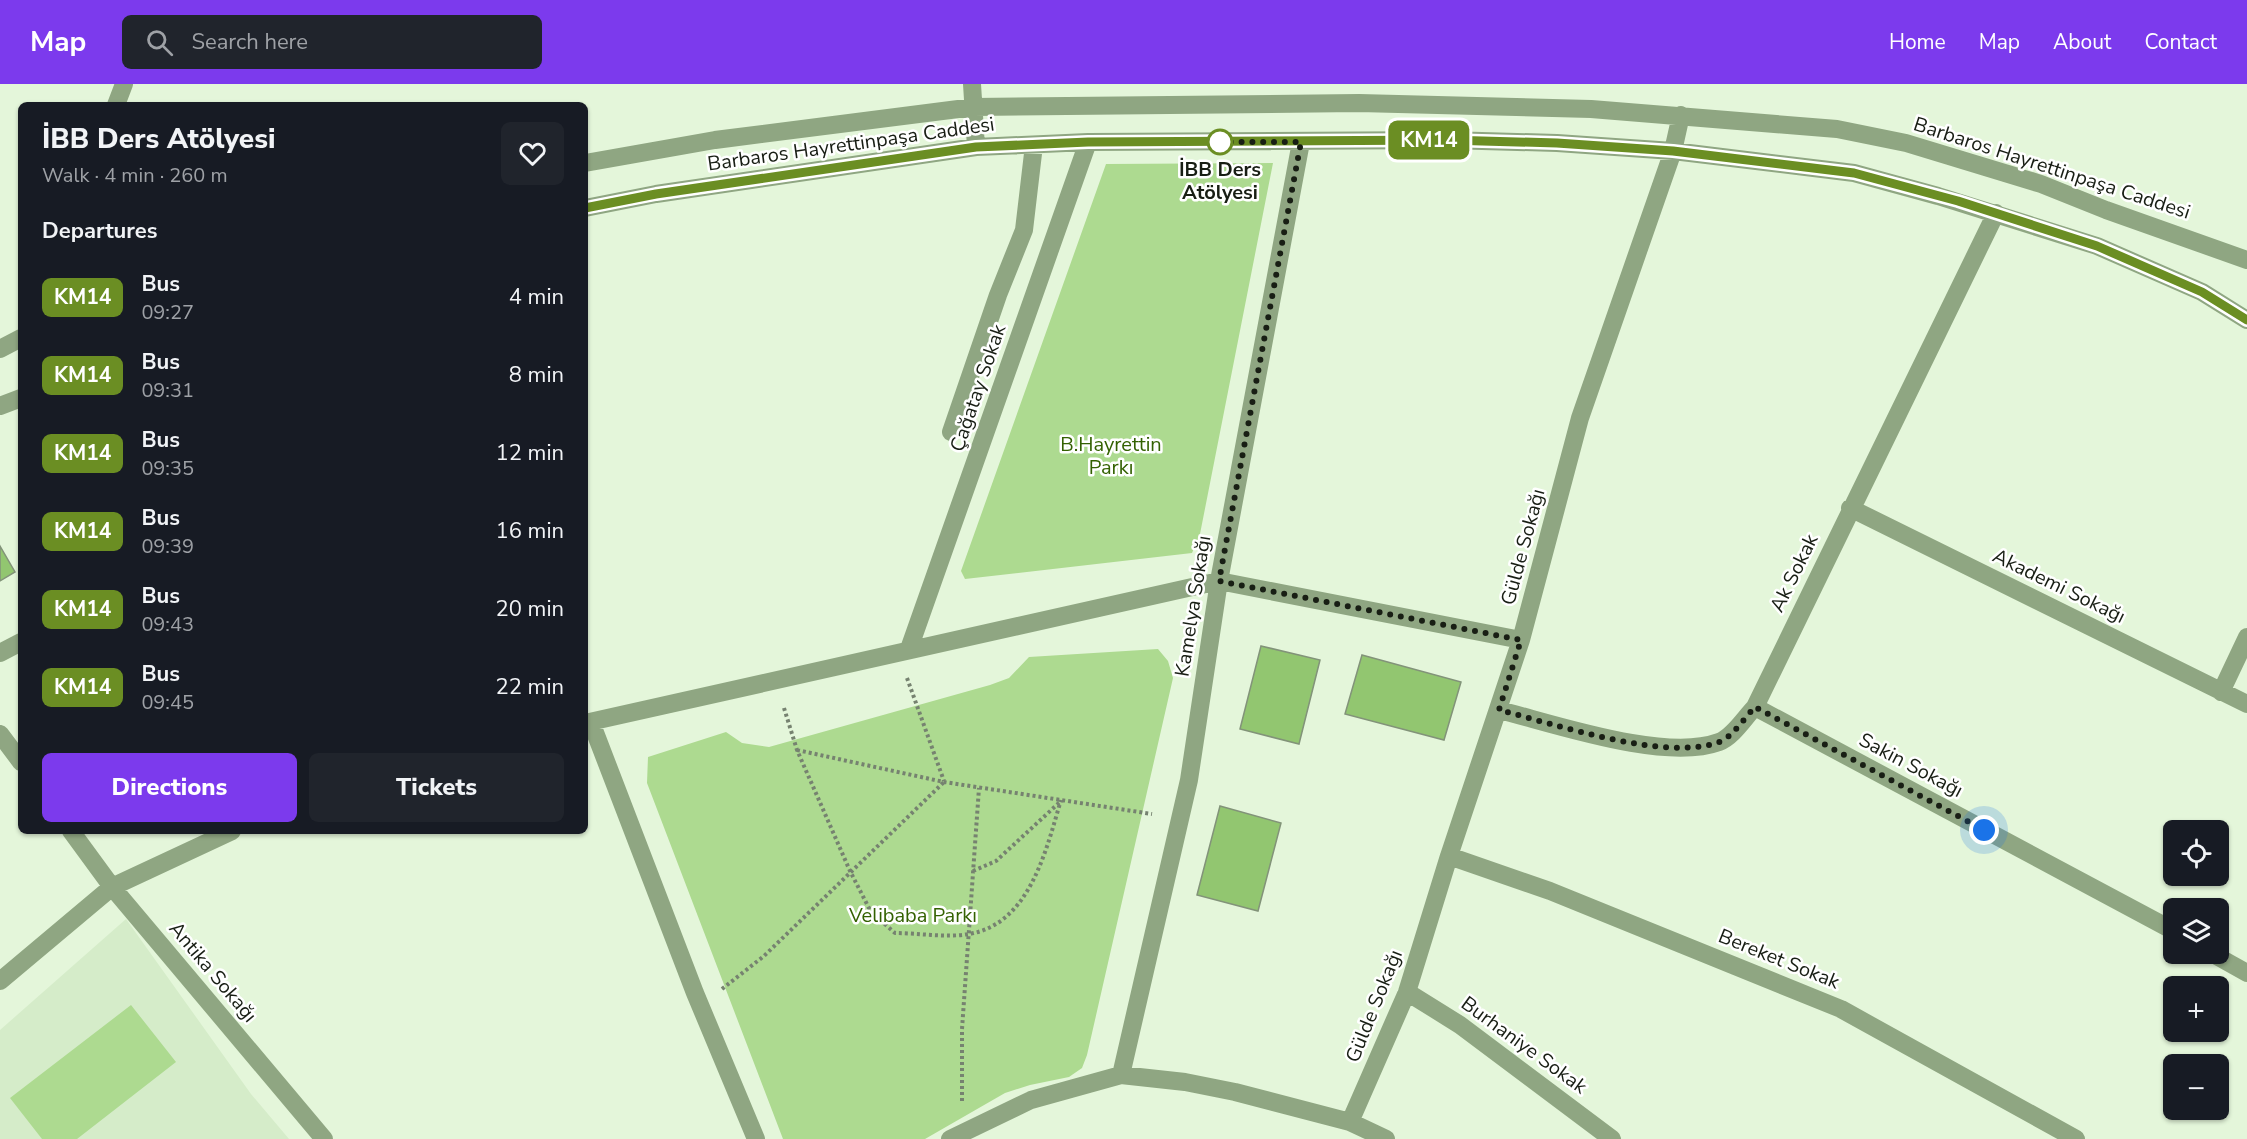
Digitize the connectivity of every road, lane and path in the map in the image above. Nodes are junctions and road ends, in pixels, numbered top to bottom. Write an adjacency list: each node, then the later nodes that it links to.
1 (124, 84): 3 (street)
2 (972, 84): 4 (street)
3 (117, 102)
4 (974, 107): 5 (street, Barbaros Hayrettinpaşa Caddesi); 9 (street); 11 (street, Barbaros Hayrettinpaşa Caddesi)
5 (1681, 115): 10 (street, Gülde Sokağı); 14 (street, Barbaros Hayrettinpaşa Caddesi)
6 (1088, 142): 7 (street, Barbaros Hayrettinpaşa Caddesi); 8 (street, Barbaros Hayrettinpaşa Caddesi); 26 (street, Çağatay Sokak)
7 (1301, 142): 10 (street, Barbaros Hayrettinpaşa Caddesi); 22 (street, Kamelya Sokağı)
8 (1034, 144): 9 (street, Barbaros Hayrettinpaşa Caddesi); 20 (street)
9 (976, 147): 12 (street, Barbaros Hayrettinpaşa Caddesi)
10 (1673, 151): 13 (street, Barbaros Hayrettinpaşa Caddesi); 24 (street, Gülde Sokağı)
11 (588, 162)
12 (588, 207)
13 (1996, 213): 15 (street, Barbaros Hayrettinpaşa Caddesi); 21 (street, Ak Sokak)
14 (2247, 260)
15 (2247, 320)
16 (18, 340): 17 (street)
17 (0, 349)
18 (18, 399): 19 (street)
19 (0, 406)
20 (951, 432)
21 (1850, 508): 29 (street, Akademi Sokağı); 31 (street, Ak Sokak)
22 (1219, 581): 24 (street); 26 (street); 40 (street, Kamelya Sokağı)
23 (2247, 637): 29 (street)
24 (1521, 640): 32 (street, Gülde Sokağı)
25 (18, 644): 27 (street)
26 (904, 650): 28 (street); 37 (path)
27 (0, 653)
28 (775, 680): 33 (street); 35 (path)
29 (2221, 692): 30 (street, Akademi Sokağı)
30 (2247, 704)
31 (1755, 707): 32 (street, Ak Sokak); 47 (street, Sakin Sokağı)
32 (1499, 710): 43 (street, Gülde Sokağı)
33 (588, 722): 53 (street)
34 (0, 734): 36 (street)
35 (797, 750): 37 (path); 44 (path)
36 (18, 758)
37 (944, 782): 38 (path); 44 (path)
38 (979, 788): 39 (path); 45 (path)
39 (1061, 800): 40 (path); 45 (path); 48 (path)
40 (1180, 818): 54 (street, Kamelya Sokağı)
41 (73, 834): 46 (street, Antika Sokağı)
42 (226, 834): 46 (street)
43 (1449, 856): 52 (street, Gülde Sokağı); 61 (street, Bereket Sokak)
44 (850, 871): 48 (path); 53 (path)
45 (973, 871): 48 (path)
46 (112, 887): 51 (street); 57 (street, Antika Sokağı)
47 (2163, 925)
48 (969, 934): 56 (path)
49 (2229, 963): 50 (street)
50 (2247, 973)
51 (0, 981)
52 (1407, 992): 55 (street, Gülde Sokağı); 60 (street, Burhaniye Sokak)
53 (700, 1007): 58 (street)
54 (1121, 1075): 55 (street); 56 (street)
55 (1350, 1122): 59 (street)
56 (956, 1135)
57 (324, 1139)
58 (756, 1139)
59 (1386, 1139)
60 (1612, 1139)
61 (2076, 1139)

